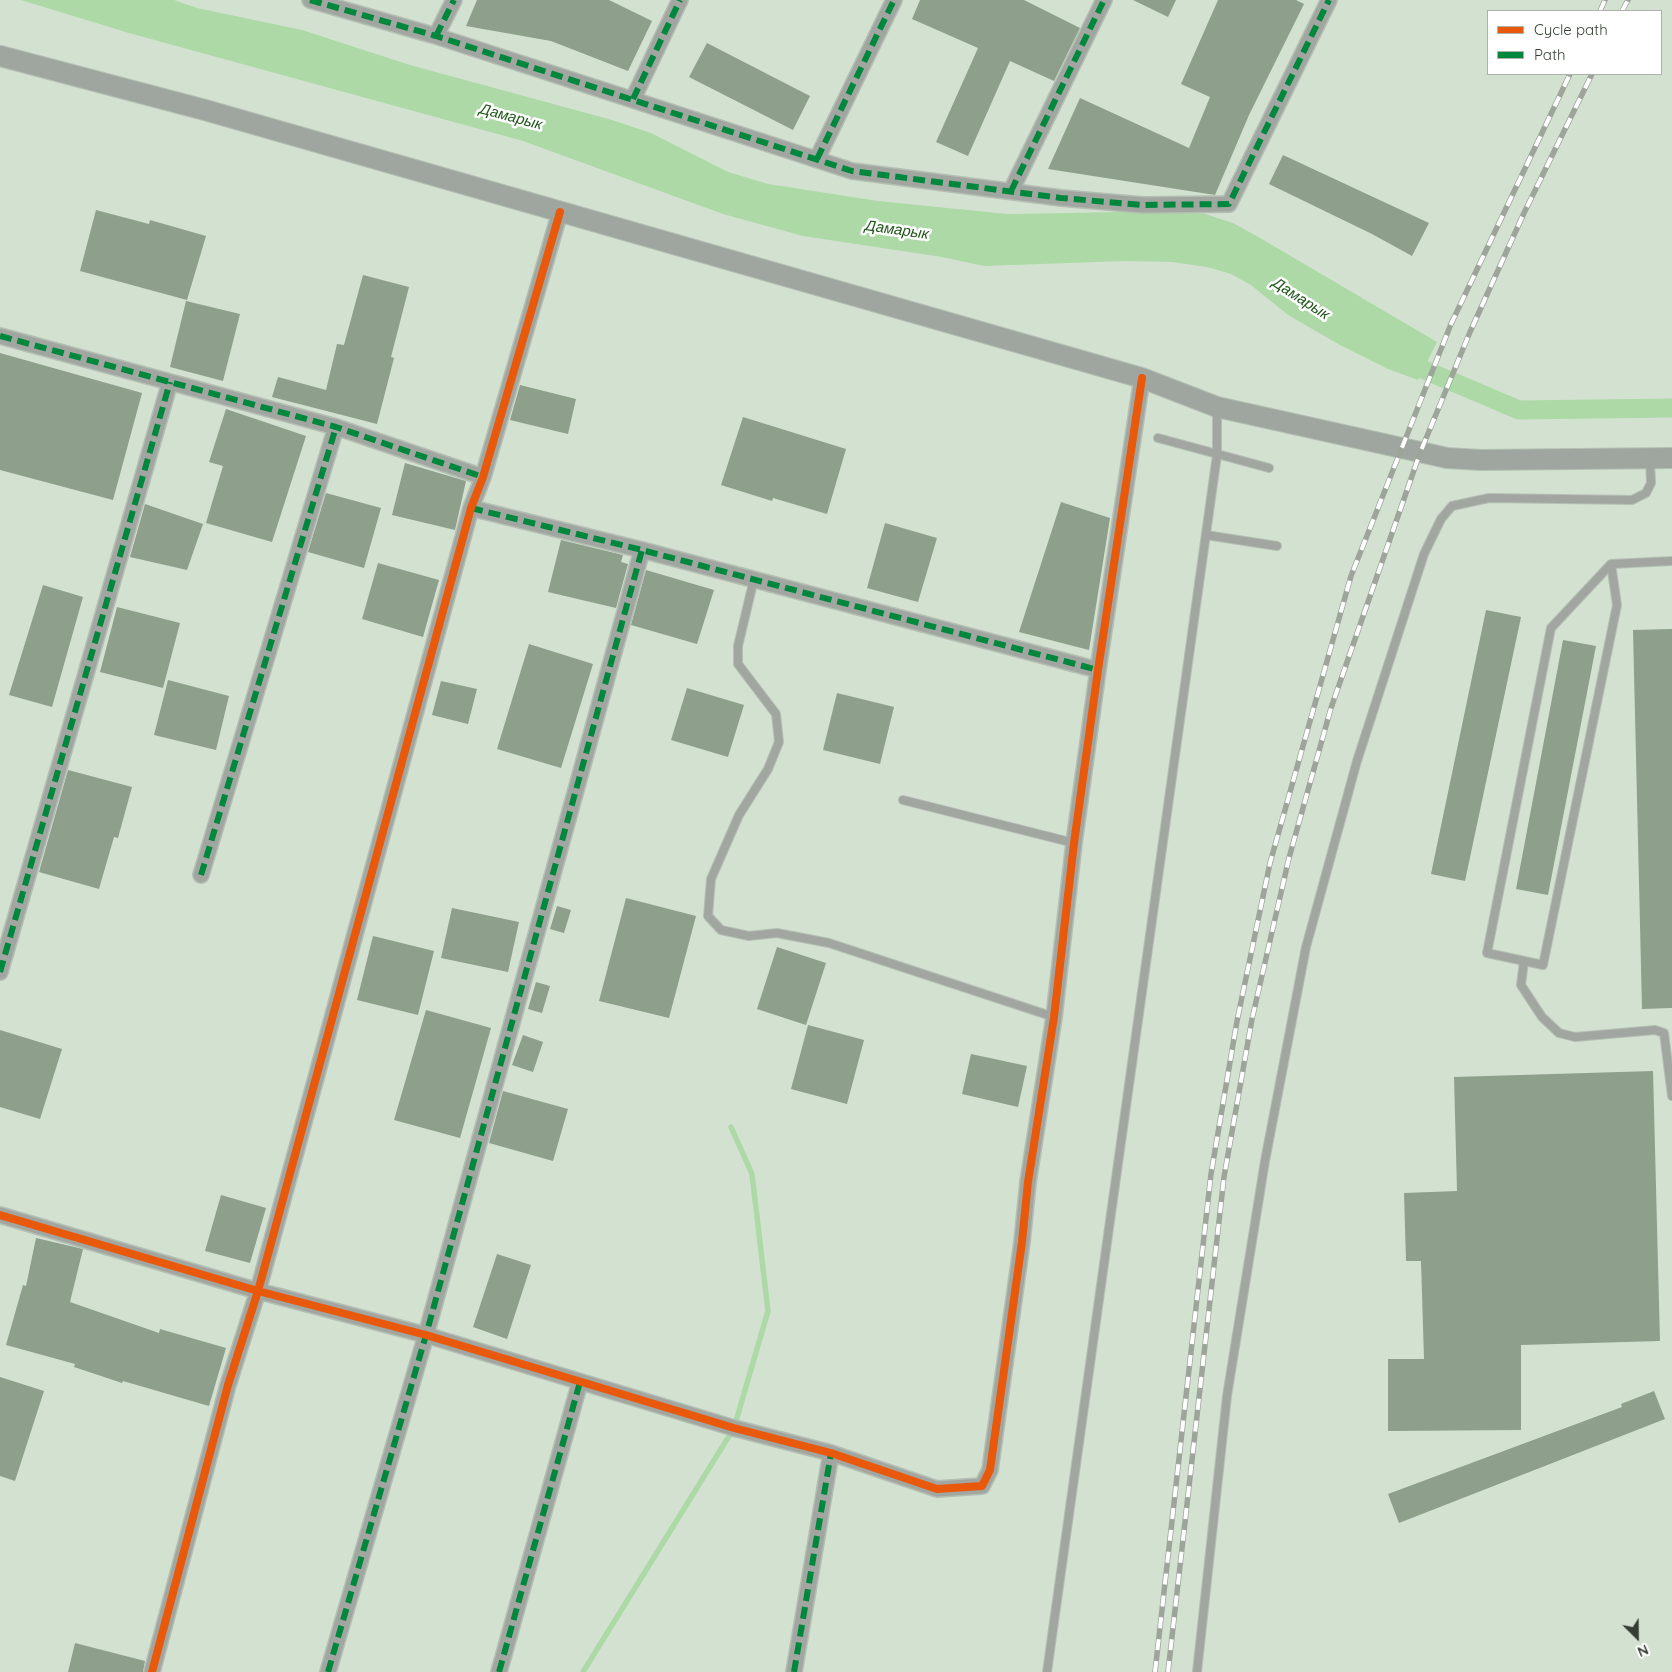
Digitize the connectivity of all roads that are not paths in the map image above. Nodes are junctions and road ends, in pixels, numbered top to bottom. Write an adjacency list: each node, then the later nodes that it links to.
1 (310, 0): 7 (street)
2 (454, 0): 7 (street)
3 (680, 0): 9 (street)
4 (894, 0): 10 (street)
5 (1104, 0): 11 (street)
6 (1329, 0): 11 (street)
7 (436, 36): 9 (street)
8 (0, 56): 12 (main road)
9 (633, 99): 10 (street)
10 (817, 159): 11 (street)
11 (1012, 192)
12 (560, 212): 14 (main road); 23 (street)
13 (0, 336): 15 (street)
14 (1142, 378): 16 (main road); 31 (street)
15 (170, 382): 17 (street); 36 (street)
16 (1217, 407): 19 (lane); 21 (main road)
17 (336, 427): 23 (street); 34 (street)
18 (1158, 438): 19 (lane)
19 (1217, 455): 22 (lane); 25 (lane)
20 (1672, 458): 21 (main road)
21 (1650, 460): 49 (lane)
22 (1269, 468)
23 (483, 477): 24 (street)
24 (471, 508): 27 (street); 40 (street)
25 (1206, 535): 26 (lane); 48 (lane)
26 (1277, 546)
27 (642, 550): 30 (street); 41 (street)
28 (1672, 561): 29 (lane)
29 (1612, 564): 35 (lane); 35 (lane)
30 (754, 579): 31 (street); 37 (lane)
31 (1098, 670): 33 (street)
32 (903, 800): 33 (lane)
33 (1074, 843): 37 (street)
34 (201, 875)
35 (1524, 961): 38 (lane)
36 (0, 972)
37 (1054, 1017): 43 (street)
38 (1672, 1096)
39 (0, 1215): 40 (street)
40 (258, 1292): 41 (street); 44 (street)
41 (426, 1335): 42 (street); 45 (street)
42 (580, 1382): 43 (street); 46 (street)
43 (831, 1452): 47 (street)
44 (152, 1672)
45 (328, 1672)
46 (499, 1672)
47 (794, 1672)
48 (1047, 1672)
49 (1197, 1672)

